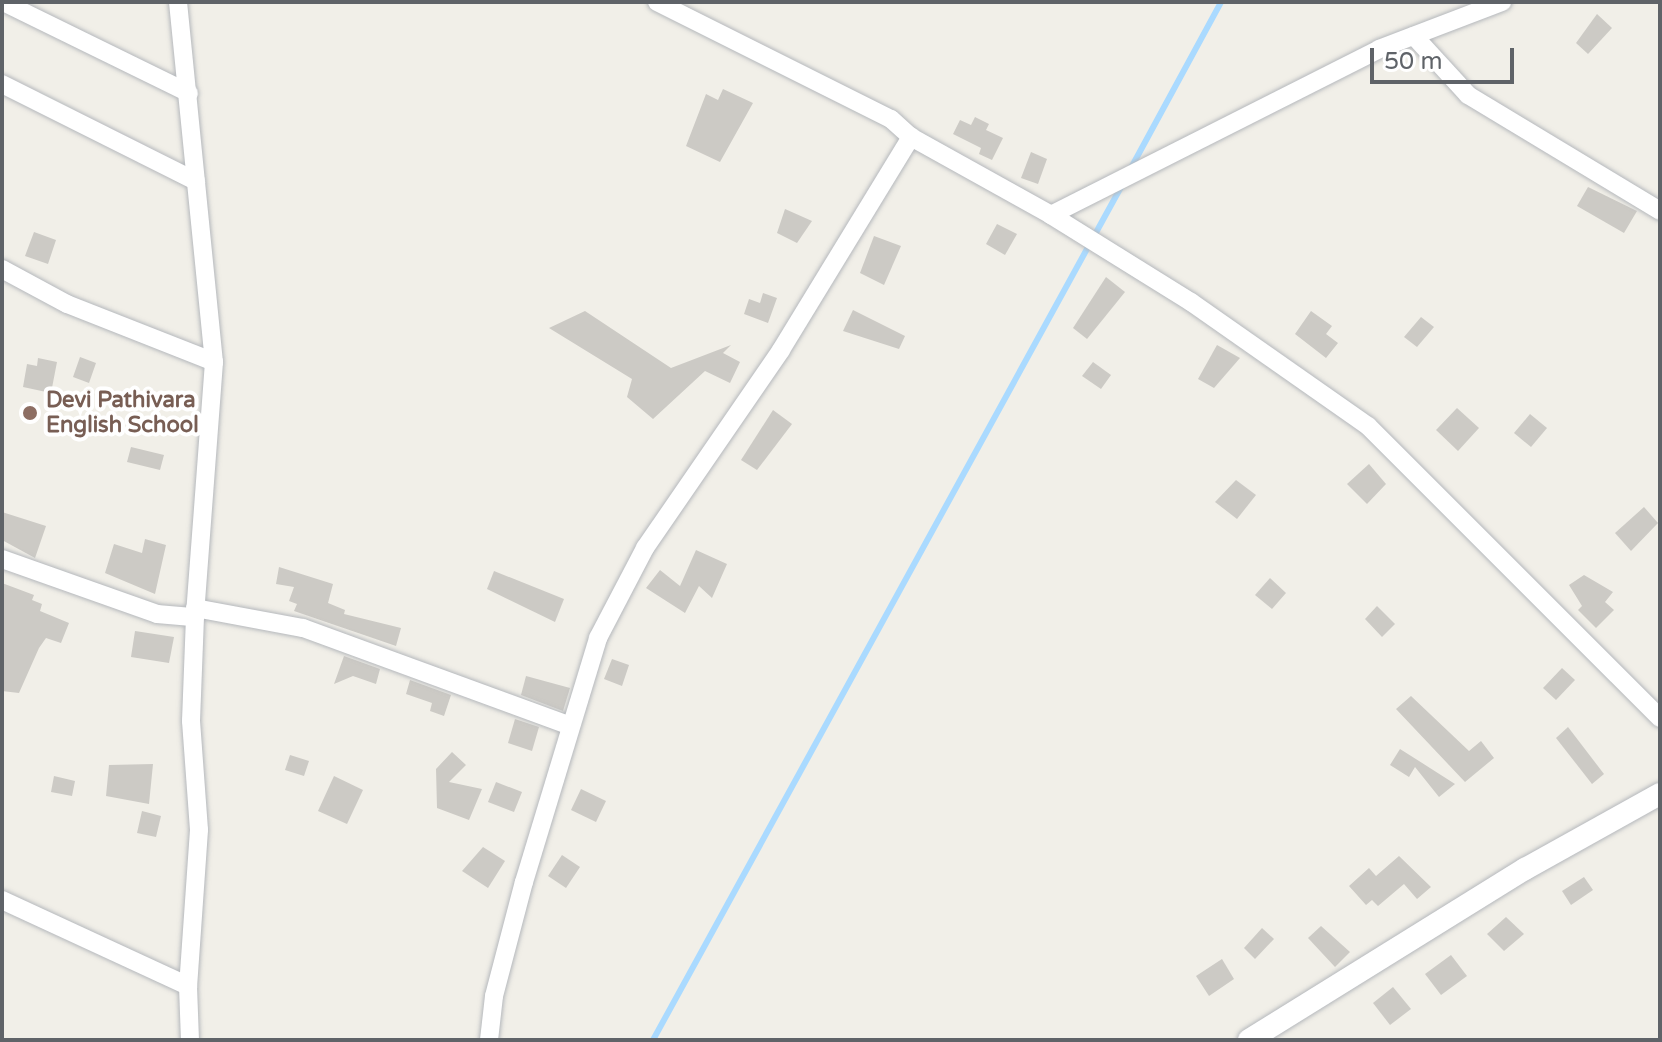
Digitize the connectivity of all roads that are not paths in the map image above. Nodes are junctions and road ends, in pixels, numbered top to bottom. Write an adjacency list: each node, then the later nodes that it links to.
1 (3, 2): 7 (street)
2 (178, 2): 7 (street)
3 (657, 2): 8 (street)
4 (1502, 2): 5 (street)
5 (1414, 36): 10 (street); 11 (street)
6 (2, 84): 9 (street)
7 (189, 93): 9 (street)
8 (911, 137): 11 (street); 17 (street)
9 (196, 181): 13 (street)
10 (1660, 211)
11 (1051, 215): 16 (street)
12 (2, 269): 13 (street)
13 (214, 362): 15 (street)
14 (2, 559): 15 (street)
15 (195, 612): 17 (street); 20 (street)
16 (1660, 718)
17 (568, 725): 22 (street)
18 (1660, 794): 23 (street)
19 (2, 900): 20 (street)
20 (188, 986): 21 (street)
21 (190, 1040)
22 (489, 1040)
23 (1249, 1040)

